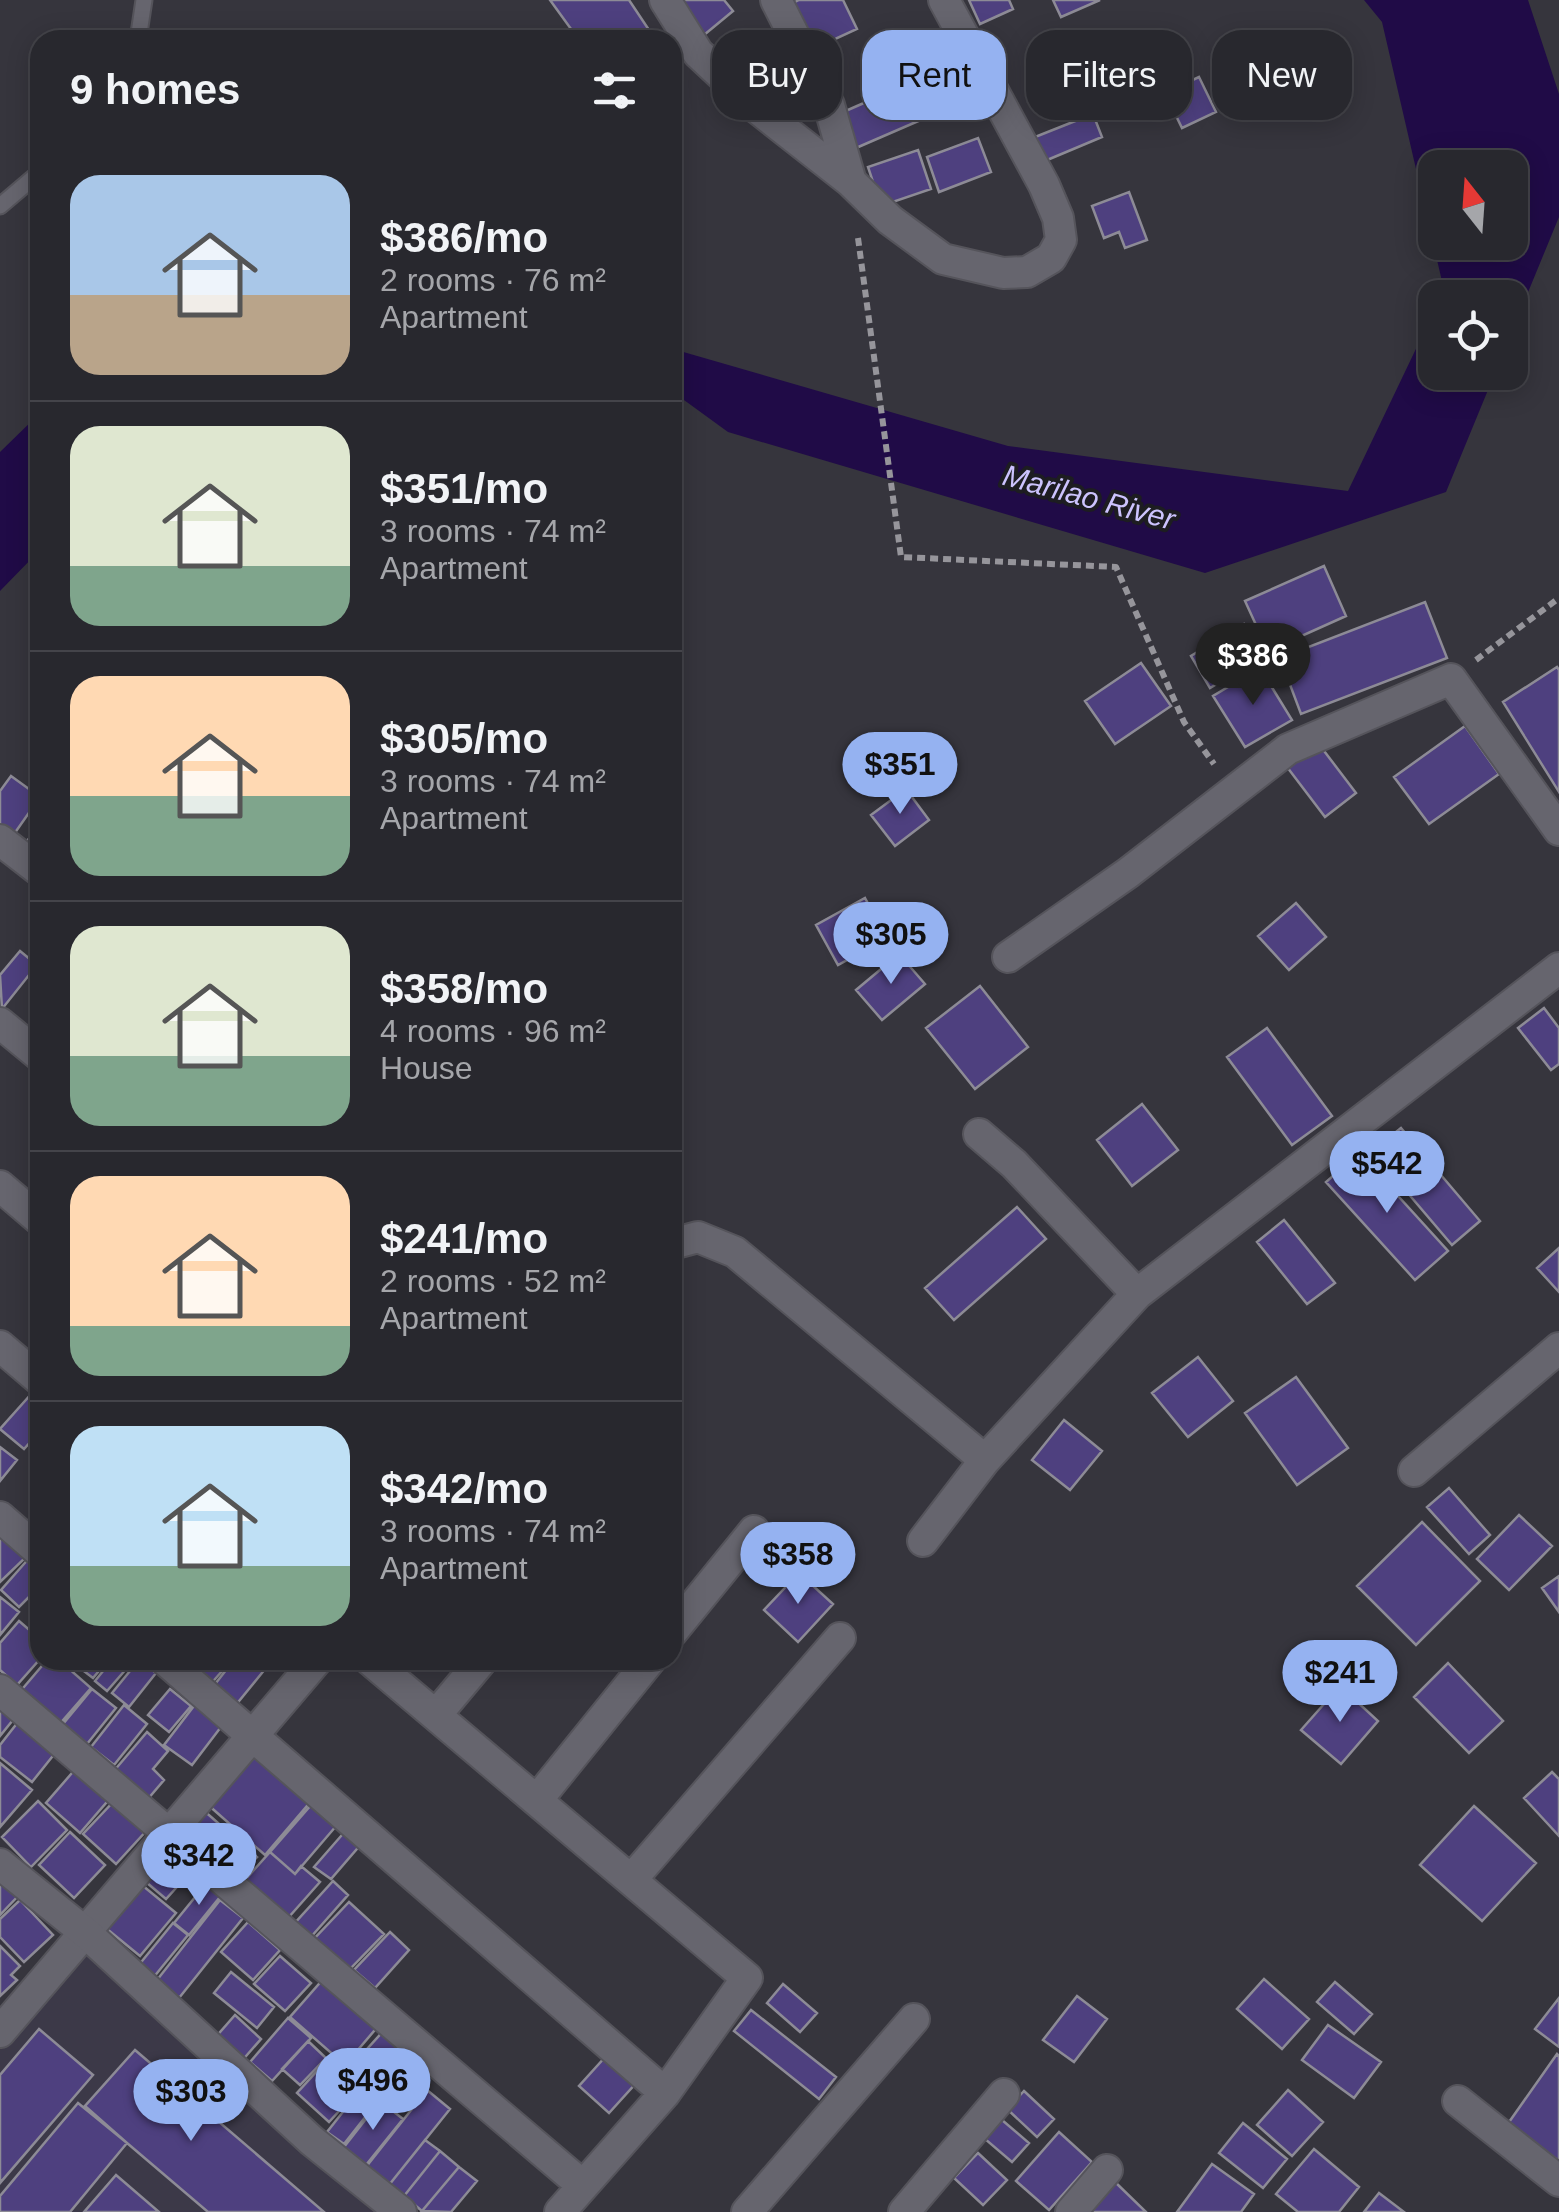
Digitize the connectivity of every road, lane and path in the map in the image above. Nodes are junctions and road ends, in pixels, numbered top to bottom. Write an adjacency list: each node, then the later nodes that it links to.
1 (144, 0): 5 (lane)
2 (664, 0): 7 (street)
3 (776, 0): 7 (street)
4 (944, 0): 7 (street)
5 (140, 30)
6 (30, 180): 8 (lane)
7 (851, 182): 11 (path)
8 (0, 206)
9 (1559, 598): 10 (path)
10 (1451, 679): 11 (street); 12 (street)
11 (1233, 792): 15 (street)
12 (1559, 830)
13 (0, 840): 14 (street)
14 (30, 863)
15 (1008, 958)
16 (1559, 968): 23 (street)
17 (0, 1023): 18 (street)
18 (30, 1048)
19 (978, 1134): 23 (street)
20 (0, 1186): 21 (street)
21 (30, 1212)
22 (682, 1241): 27 (street)
23 (1136, 1294): 27 (street)
24 (0, 1346): 26 (street)
25 (1559, 1348): 28 (street)
26 (30, 1372)
27 (985, 1460): 31 (street)
28 (1414, 1471)
29 (0, 1517): 32 (street)
30 (754, 1531): 33 (street)
31 (922, 1540)
32 (30, 1543)
33 (682, 1620)
34 (840, 1638): 46 (street)
35 (177, 1670): 42 (street)
36 (309, 1670): 42 (street)
37 (382, 1670): 41 (street)
38 (474, 1670): 41 (street)
39 (642, 1670): 43 (street)
40 (0, 1690): 44 (street)
41 (436, 1716): 43 (street)
42 (252, 1735): 44 (street); 50 (street)
43 (536, 1800): 46 (street)
44 (168, 1832): 47 (street); 55 (street)
45 (0, 1864): 47 (street)
46 (631, 1880): 50 (street)
47 (86, 1932): 49 (street); 56 (street)
48 (914, 2019): 58 (street)
49 (0, 2032)
50 (665, 2093): 55 (street)
51 (1004, 2094): 59 (street)
52 (1458, 2101): 54 (street)
53 (1107, 2170): 60 (street)
54 (1559, 2181)
55 (582, 2185): 57 (street)
56 (402, 2212)
57 (560, 2212)
58 (747, 2212)
59 (904, 2212)
60 (1071, 2212)

